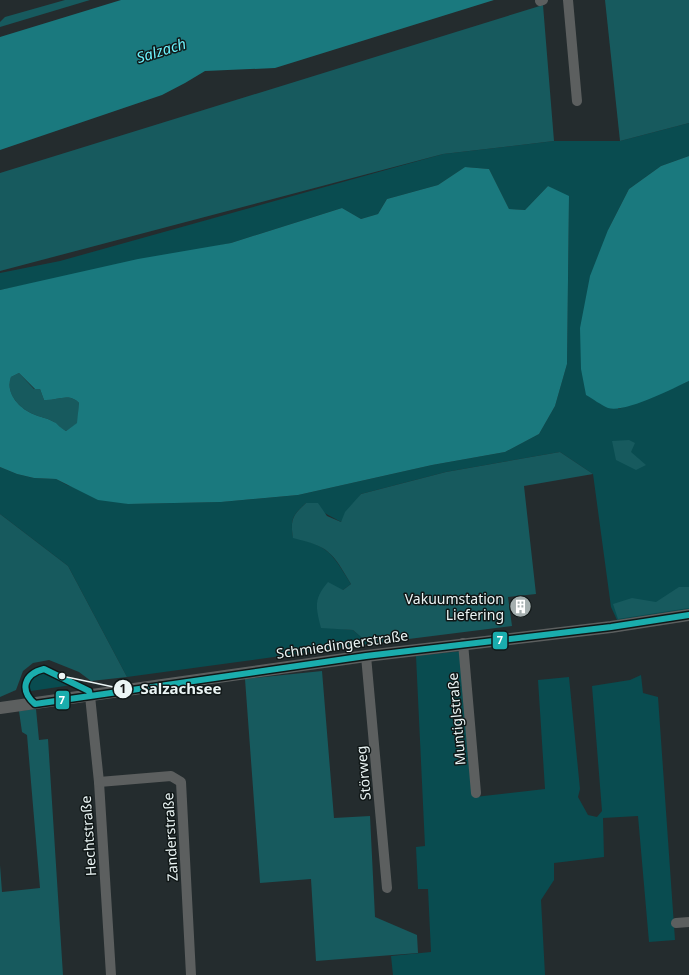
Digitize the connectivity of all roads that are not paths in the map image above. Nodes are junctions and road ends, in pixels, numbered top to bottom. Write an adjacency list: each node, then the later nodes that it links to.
1 (568, 0): 2 (street)
2 (577, 101)
3 (689, 615): 4 (street, Schmiedingerstraße)
4 (463, 643): 5 (street, Schmiedingerstraße); 9 (street, Muntiglstraße)
5 (366, 656): 6 (street, Schmiedingerstraße); 10 (street, Störweg)
6 (90, 696): 7 (street, Schmiedingerstraße); 8 (street, Hechtstraße)
7 (0, 708)
8 (98, 782): 13 (street, Hechtstraße); 14 (street, Zanderstraße)
9 (476, 793)
10 (388, 888)
11 (689, 922): 12 (street)
12 (676, 923)
13 (111, 975)
14 (191, 975)

